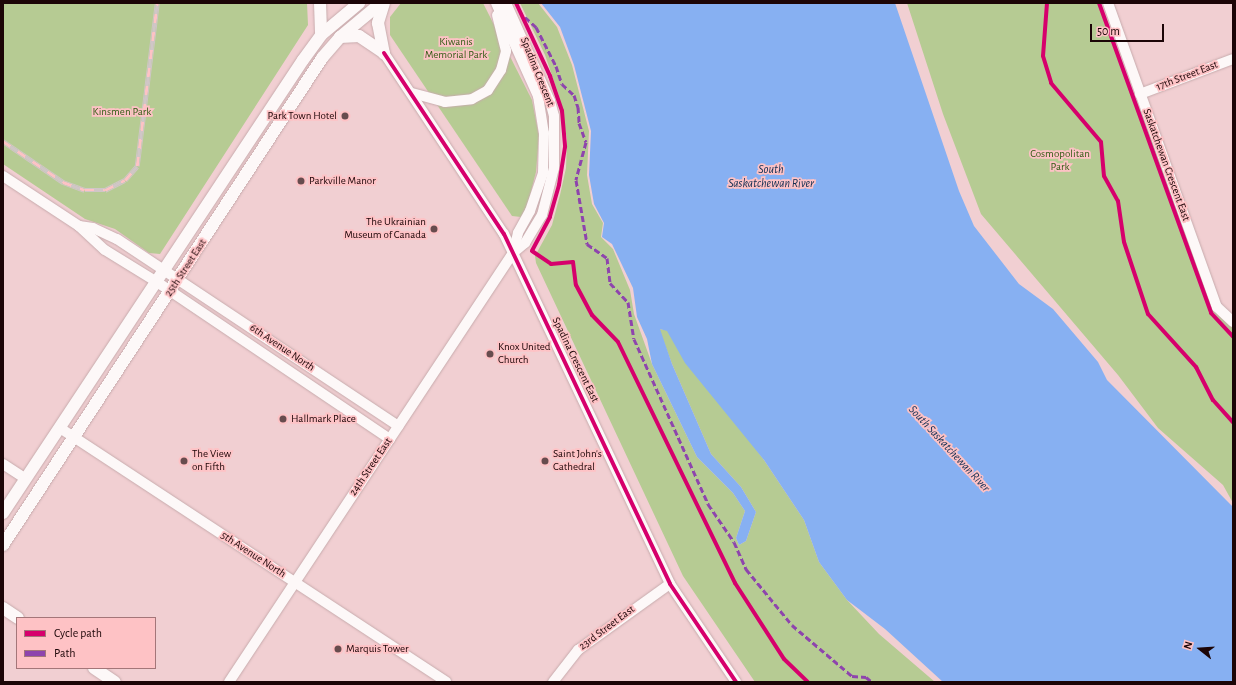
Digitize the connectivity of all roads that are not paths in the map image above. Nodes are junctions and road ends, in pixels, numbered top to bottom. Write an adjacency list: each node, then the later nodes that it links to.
1 (320, 3): 7 (main road)
2 (359, 3): 7 (main road, 25th Street East)
3 (382, 3): 8 (main road, 25th Street East); 9 (main road)
4 (495, 3): 11 (street); 15 (street, Spadina Crescent)
5 (506, 3): 15 (street, Spadina Crescent)
6 (1108, 3): 12 (street, Saskatchewan Crescent East)
7 (321, 35): 16 (main road, 25th Street East)
8 (340, 37): 9 (main road); 17 (main road, 25th Street East)
9 (384, 52): 11 (street, Spadina Crescent East)
10 (1233, 59): 12 (street, 17th Street East)
11 (412, 93): 15 (street, Spadina Crescent East)
12 (1140, 94): 20 (street, Saskatchewan Crescent East)
13 (3, 176): 14 (street)
14 (79, 226): 16 (street, 6th Avenue North); 18 (street, 6th Avenue North)
15 (514, 252): 21 (street, 24th Street East); 30 (street, Spadina Crescent East)
16 (165, 270): 17 (street, 6th Avenue North); 18 (main road, 25th Street East)
17 (179, 279): 19 (main road, 25th Street East); 21 (street, 6th Avenue North)
18 (157, 282): 19 (street, 6th Avenue North); 22 (main road, 25th Street East)
19 (171, 292): 23 (main road, 25th Street East); 24 (street, 6th Avenue North)
20 (1233, 322)
21 (398, 426): 24 (street, 24th Street East)
22 (60, 428): 23 (street, 5th Avenue North); 26 (main road, 25th Street East)
23 (75, 439): 28 (main road, 25th Street East); 29 (street, 5th Avenue North)
24 (390, 440): 29 (street, 24th Street East)
25 (3, 464): 26 (street)
26 (26, 479): 27 (main road, 25th Street East)
27 (3, 513)
28 (3, 545)
29 (294, 582): 35 (street, 24th Street East); 36 (street, 5th Avenue North)
30 (670, 584): 37 (street, 23rd Street East); 38 (street, Spadina Crescent East)
31 (3, 608): 32 (main road)
32 (16, 617)
33 (96, 669): 34 (main road)
34 (115, 682)
35 (229, 682)
36 (446, 682)
37 (553, 682)
38 (736, 682)

